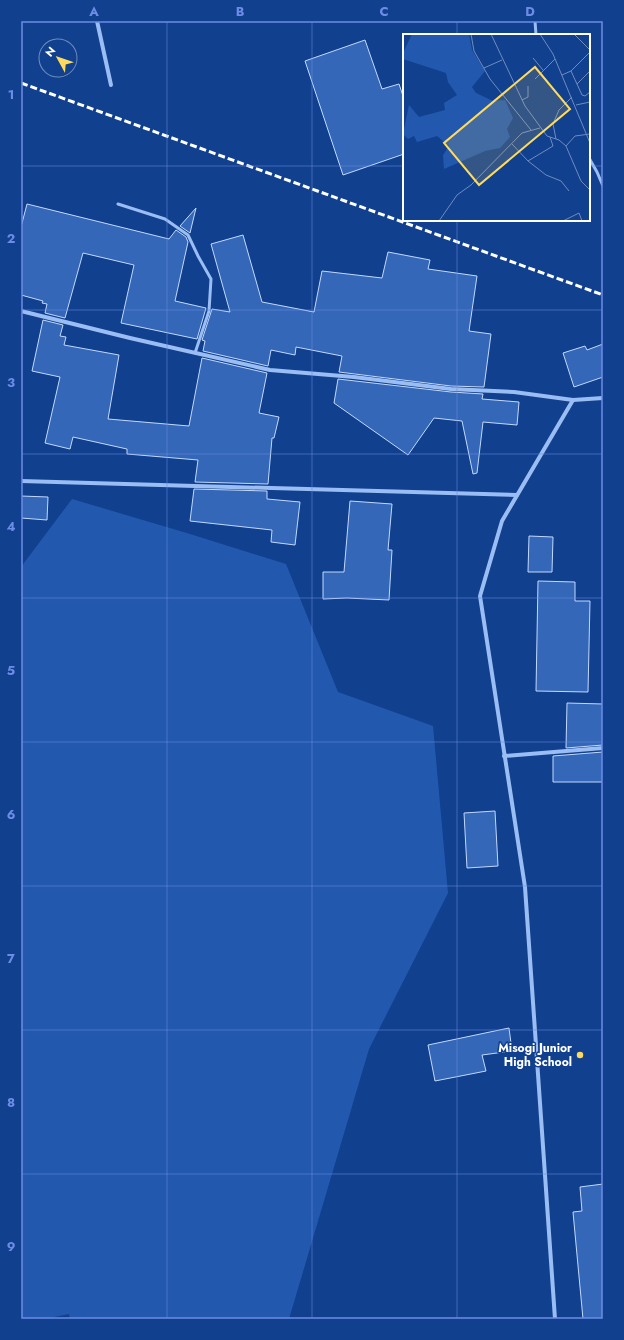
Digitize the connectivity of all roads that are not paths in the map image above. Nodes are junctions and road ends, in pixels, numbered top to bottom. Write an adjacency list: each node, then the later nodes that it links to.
1 (97, 21): 4 (street)
2 (535, 21): 3 (lane)
3 (536, 34)
4 (111, 85)
5 (590, 160): 6 (lane)
6 (603, 186)
7 (118, 204): 9 (lane)
8 (21, 311): 9 (street)
9 (195, 353): 11 (street)
10 (603, 398): 11 (street)
11 (573, 400): 13 (street)
12 (21, 481): 13 (street)
13 (517, 495): 15 (street)
14 (603, 748): 15 (street)
15 (504, 756): 16 (street)
16 (555, 1319)

